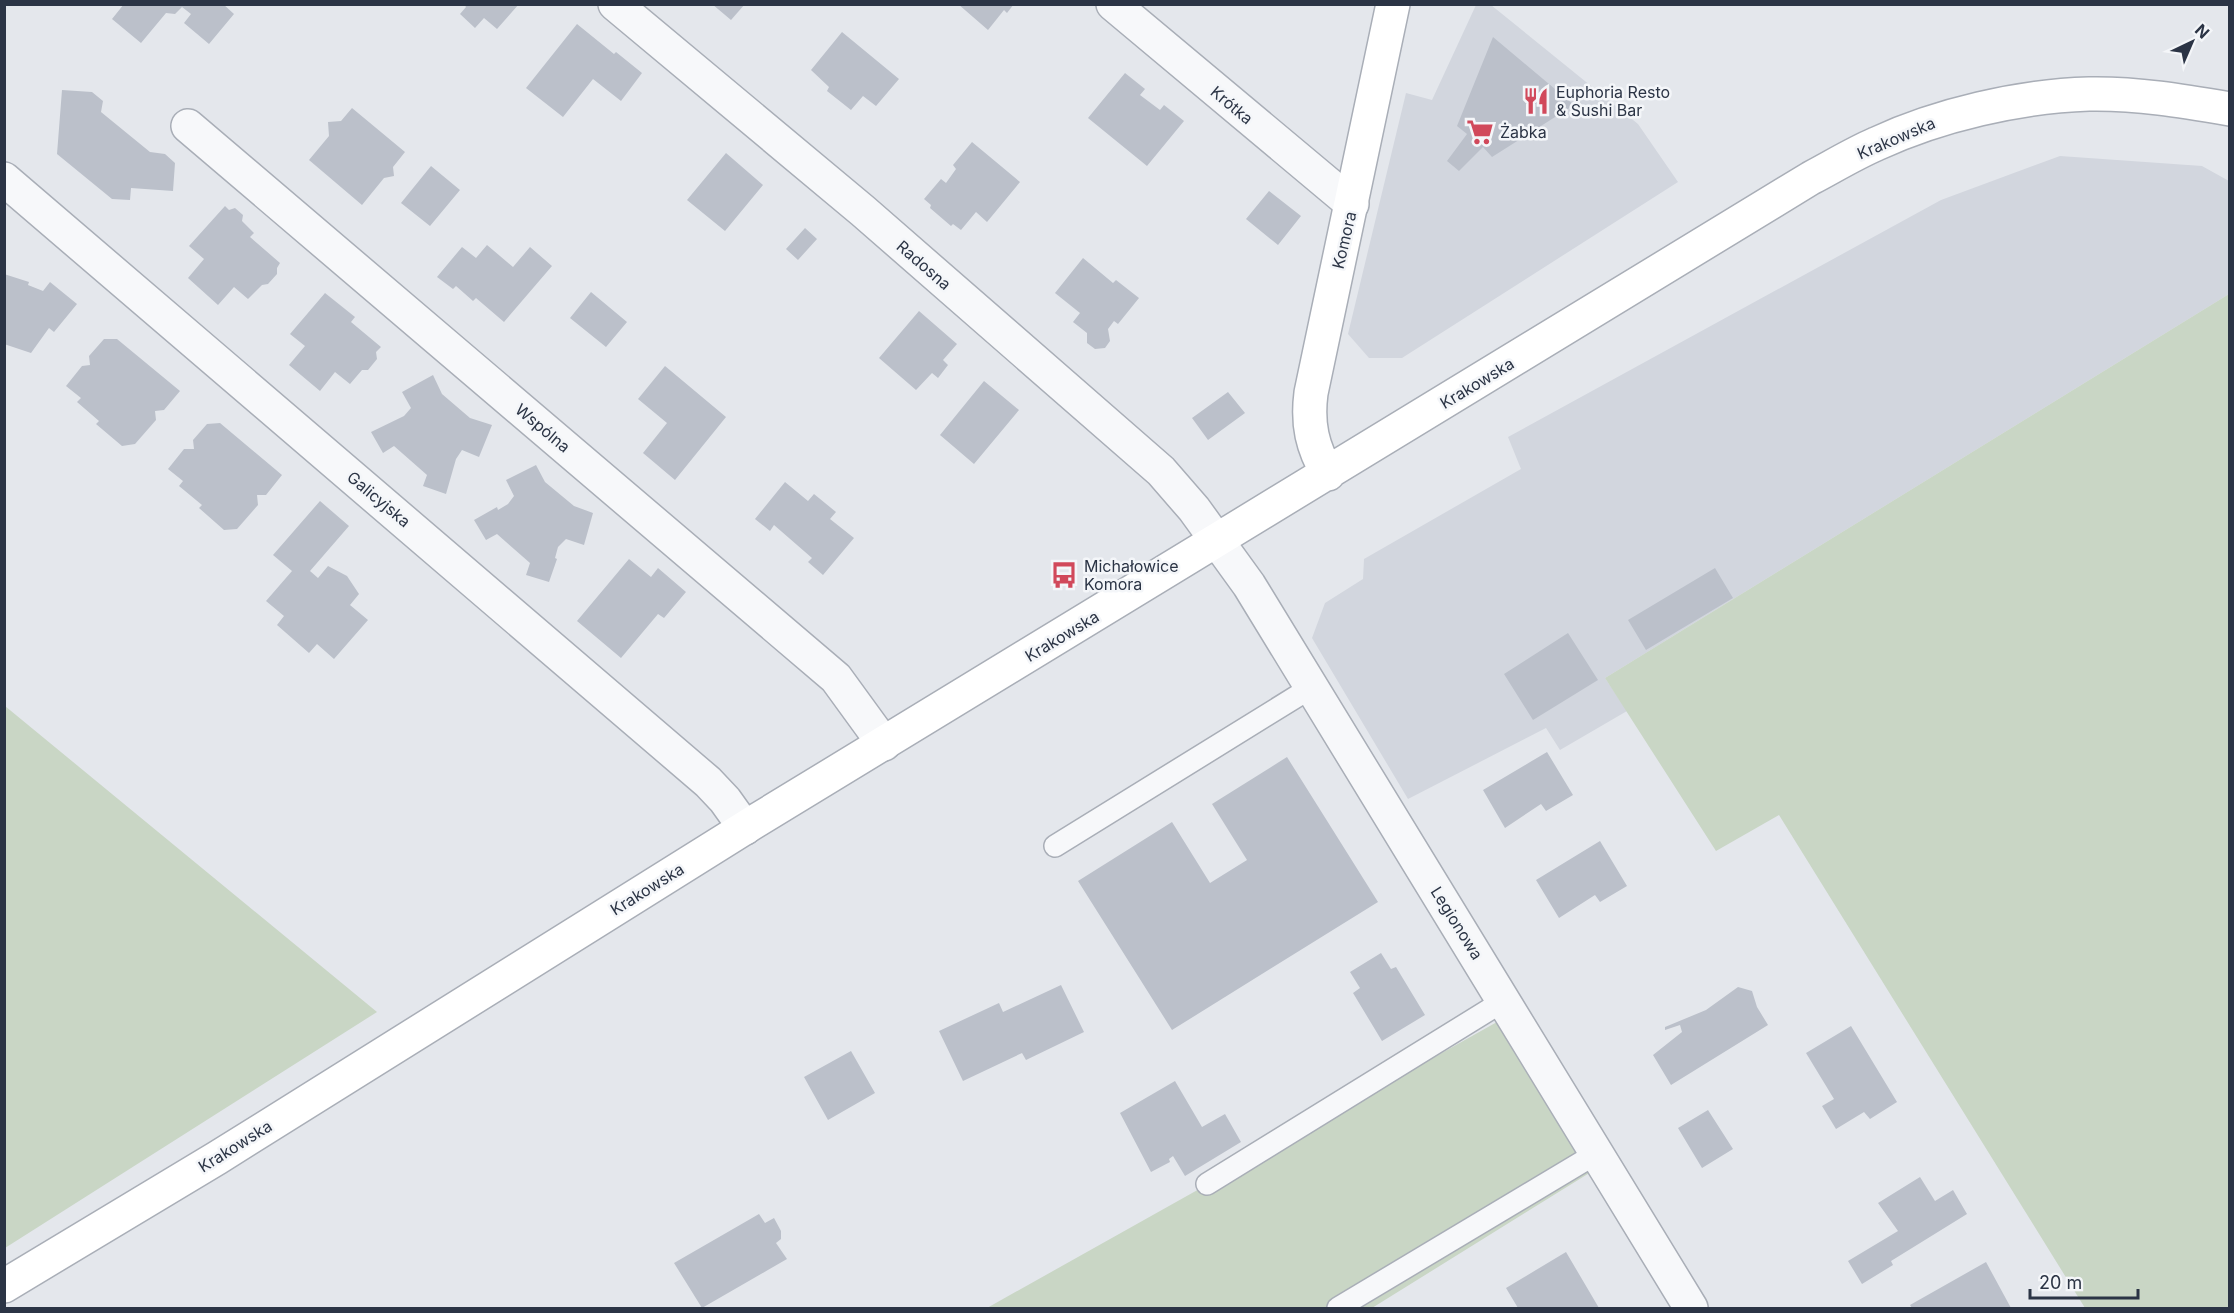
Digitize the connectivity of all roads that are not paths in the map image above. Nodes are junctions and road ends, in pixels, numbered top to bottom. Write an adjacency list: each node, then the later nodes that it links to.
1 (615, 4): 9 (street, Radosna)
2 (1113, 4): 7 (street, Krótka)
3 (1393, 4): 7 (main road, Komora)
4 (2229, 109): 8 (main road, Krakowska)
5 (188, 126): 11 (street, Wspólna)
6 (4, 179): 12 (street, Galicyjska)
7 (1352, 204): 8 (main road, Komora)
8 (1328, 474): 9 (main road, Krakowska)
9 (1217, 542): 10 (street, Legionowa); 11 (main road, Krakowska)
10 (1312, 687): 13 (lane); 14 (street, Legionowa)
11 (884, 744): 12 (main road, Krakowska)
12 (745, 828): 17 (main road, Krakowska)
13 (1055, 846)
14 (1505, 1000): 15 (street, Legionowa); 16 (lane)
15 (1597, 1153): 18 (lane); 19 (street, Legionowa)
16 (1207, 1184)
17 (4, 1286)
18 (1338, 1308)
19 (1692, 1308)

